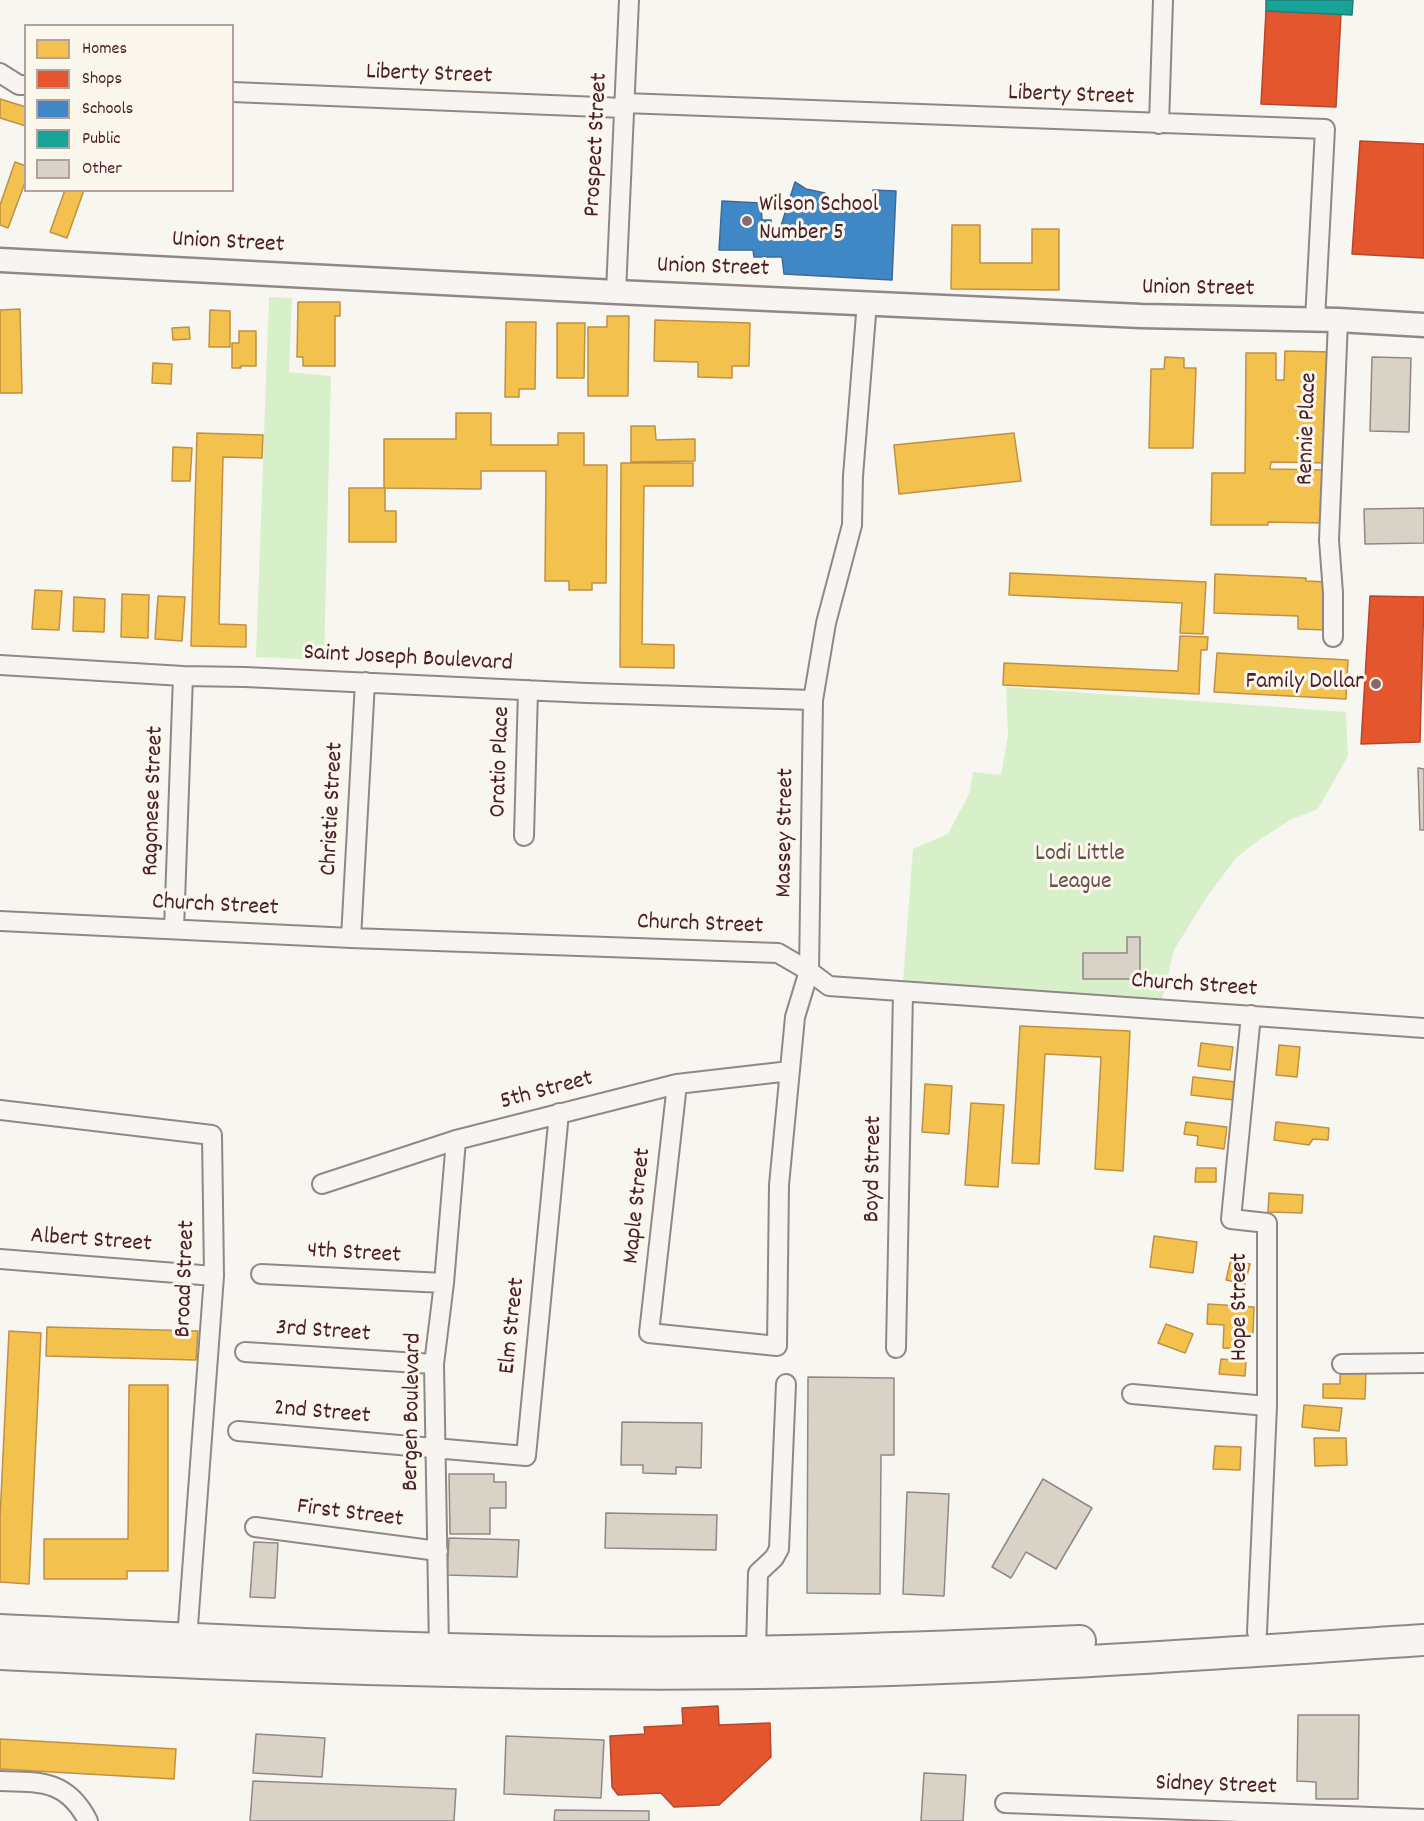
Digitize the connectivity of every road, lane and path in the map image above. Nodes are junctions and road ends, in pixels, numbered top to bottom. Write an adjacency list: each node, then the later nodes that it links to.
1 (629, 0): 6 (street, Prospect Street)
2 (1163, 0): 7 (street)
3 (0, 73): 4 (street)
4 (24, 85)
5 (234, 92): 6 (street, Liberty Street)
6 (624, 106): 7 (street, Liberty Street); 9 (street, Prospect Street)
7 (1159, 124): 11 (street, Liberty Street)
8 (0, 260): 9 (street, Union Street)
9 (616, 292): 10 (street, Union Street)
10 (867, 302): 11 (street, Union Street); 19 (street, Massey Street)
11 (1315, 320): 12 (street, Union Street)
12 (1338, 320): 13 (street, Union Street); 14 (street, Rennie Place)
13 (1424, 325)
14 (1333, 637)
15 (0, 665): 16 (street, Saint Joseph Boulevard)
16 (183, 676): 17 (street, Saint Joseph Boulevard); 22 (street, Ragonese Street)
17 (364, 682): 18 (street, Saint Joseph Boulevard); 23 (street, Christie Street)
18 (528, 690): 19 (street, Saint Joseph Boulevard); 20 (street, Oratio Place)
19 (813, 700): 24 (street, Massey Street)
20 (524, 836)
21 (0, 921): 22 (street, Church Street)
22 (174, 929): 23 (street, Church Street)
23 (351, 938): 24 (street, Church Street)
24 (809, 971): 25 (street, Church Street); 28 (street, Massey Street)
25 (903, 992): 26 (street, Church Street); 39 (street, Boyd Street)
26 (1251, 1015): 27 (street, Church Street); 46 (street, Hope Street)
27 (1424, 1028)
28 (790, 1071): 29 (street, 5th Street); 38 (street, Massey Street)
29 (677, 1084): 31 (street, 5th Street); 38 (street, Maple Street)
30 (0, 1110): 36 (street, Broad Street)
31 (559, 1113): 32 (street, 5th Street); 48 (street, Elm Street)
32 (456, 1140): 33 (street, 5th Street); 37 (street, Bergen Boulevard)
33 (322, 1184)
34 (0, 1259): 36 (street, Albert Street)
35 (261, 1274): 37 (street, 4th Street)
36 (214, 1276): 54 (street, Broad Street)
37 (444, 1283): 41 (street, Bergen Boulevard)
38 (649, 1333)
39 (896, 1348)
40 (245, 1352): 41 (street, 3rd Street)
41 (434, 1364): 48 (street, Bergen Boulevard)
42 (1342, 1364): 43 (street)
43 (1424, 1364)
44 (786, 1384): 57 (street)
45 (1132, 1394): 46 (street)
46 (1267, 1406): 53 (street, Hope Street)
47 (238, 1431): 48 (street, 2nd Street)
48 (437, 1448): 50 (street, Bergen Boulevard)
49 (255, 1527): 50 (street, First Street)
50 (438, 1551): 56 (street, Bergen Boulevard)
51 (1424, 1621): 53 (highway)
52 (0, 1630): 54 (highway)
53 (1257, 1632): 57 (highway)
54 (187, 1639): 56 (highway)
55 (1424, 1640): 58 (highway)
56 (439, 1649): 57 (highway)
57 (756, 1651)
58 (0, 1654)
59 (0, 1781): 62 (street)
60 (1005, 1803): 61 (street, Sidney Street)
61 (1424, 1819)
62 (88, 1821)

